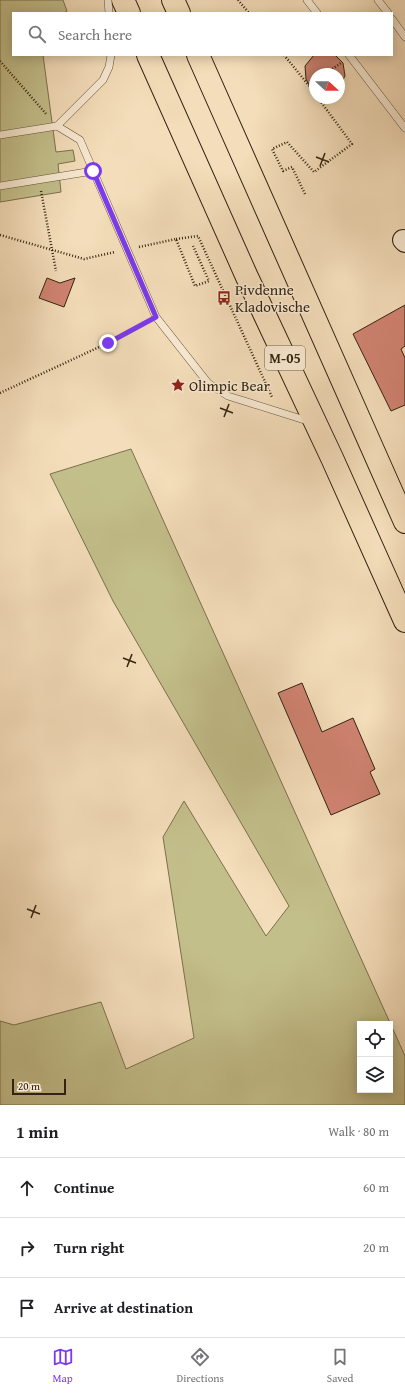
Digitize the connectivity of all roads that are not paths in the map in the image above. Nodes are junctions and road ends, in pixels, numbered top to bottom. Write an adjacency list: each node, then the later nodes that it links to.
1 (108, 0): 6 (lane)
2 (123, 0): 7 (highway)
3 (173, 0): 8 (highway)
4 (307, 0): 9 (lane)
5 (378, 0): 10 (lane)
6 (109, 12)
7 (129, 12)
8 (179, 12)
9 (316, 12)
10 (387, 12)
11 (393, 20): 12 (lane)
12 (405, 37)
13 (111, 56): 17 (lane)
14 (148, 56): 22 (highway, М-05)
15 (198, 56): 23 (highway, М-05)
16 (350, 56): 18 (lane)
17 (57, 126): 19 (lane); 20 (lane)
18 (405, 128)
19 (0, 135)
20 (93, 171): 21 (lane); 22 (lane)
21 (0, 186)
22 (316, 424): 24 (highway, М-05)
23 (405, 522)
24 (405, 621)

